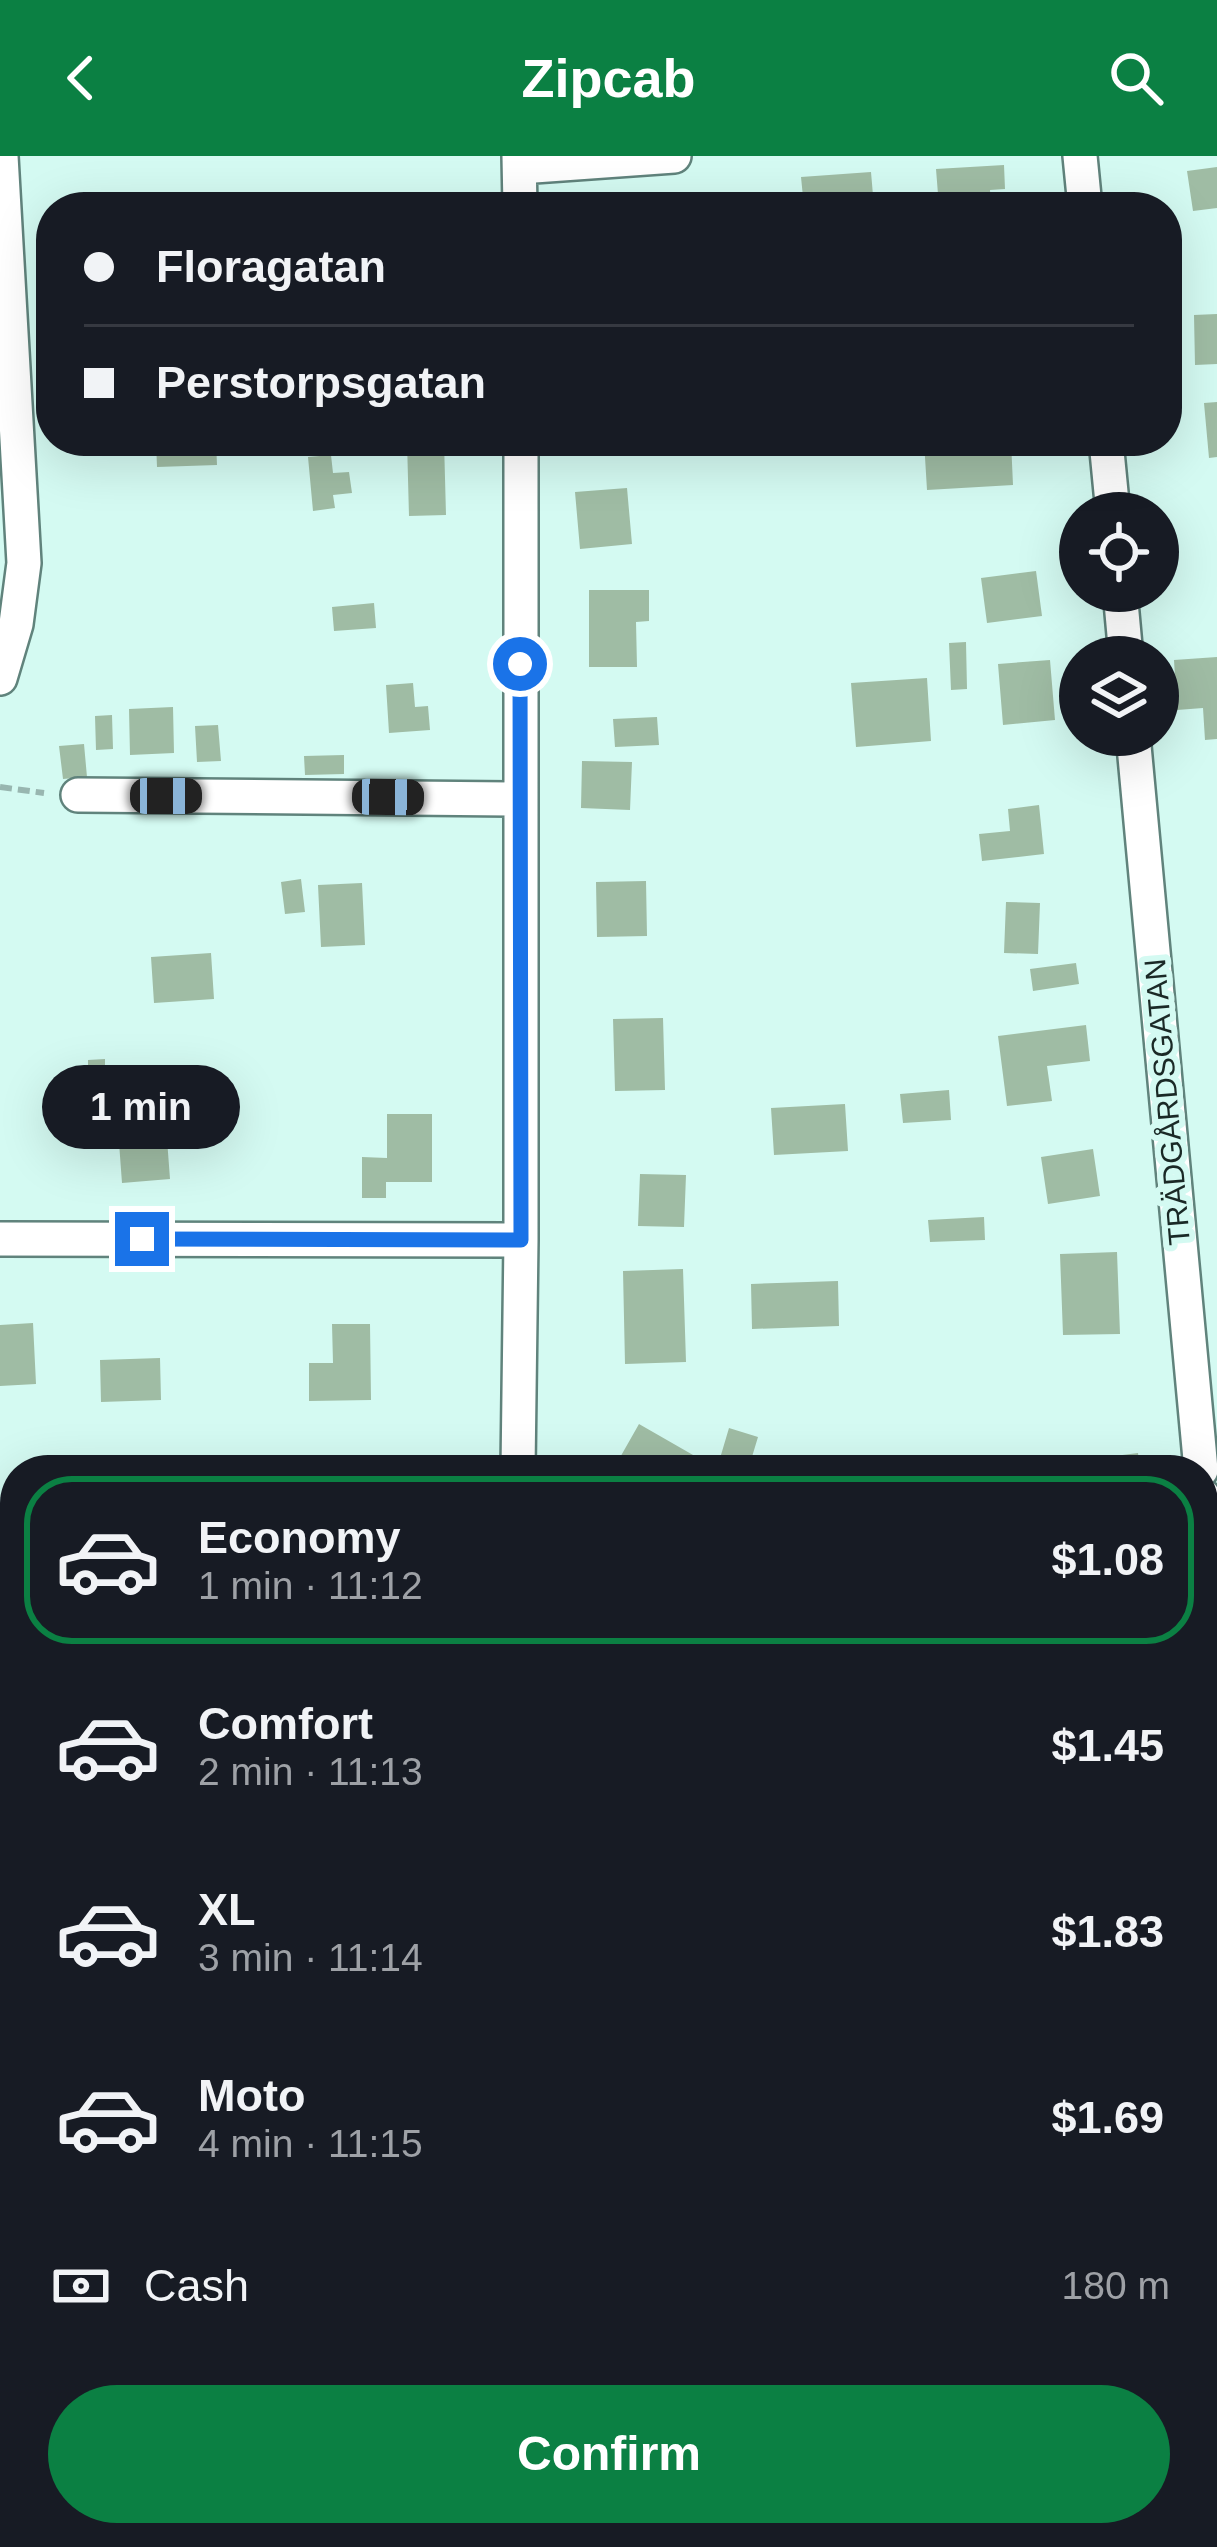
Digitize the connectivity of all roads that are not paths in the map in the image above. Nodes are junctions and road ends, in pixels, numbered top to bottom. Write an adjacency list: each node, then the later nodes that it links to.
1 (1, 156): 10 (street)
2 (674, 156): 4 (street)
3 (1080, 156): 6 (street)
4 (519, 162): 5 (street)
5 (520, 192)
6 (1084, 192)
7 (520, 456): 13 (street)
8 (1107, 456): 9 (street)
9 (1111, 492)
10 (0, 677)
11 (1135, 756): 17 (street, TRÄDGÅRDSGATAN)
12 (78, 795): 13 (street)
13 (520, 799): 15 (street)
14 (0, 1239): 15 (street)
15 (521, 1240): 16 (street)
16 (518, 1455)
17 (1200, 1455)

